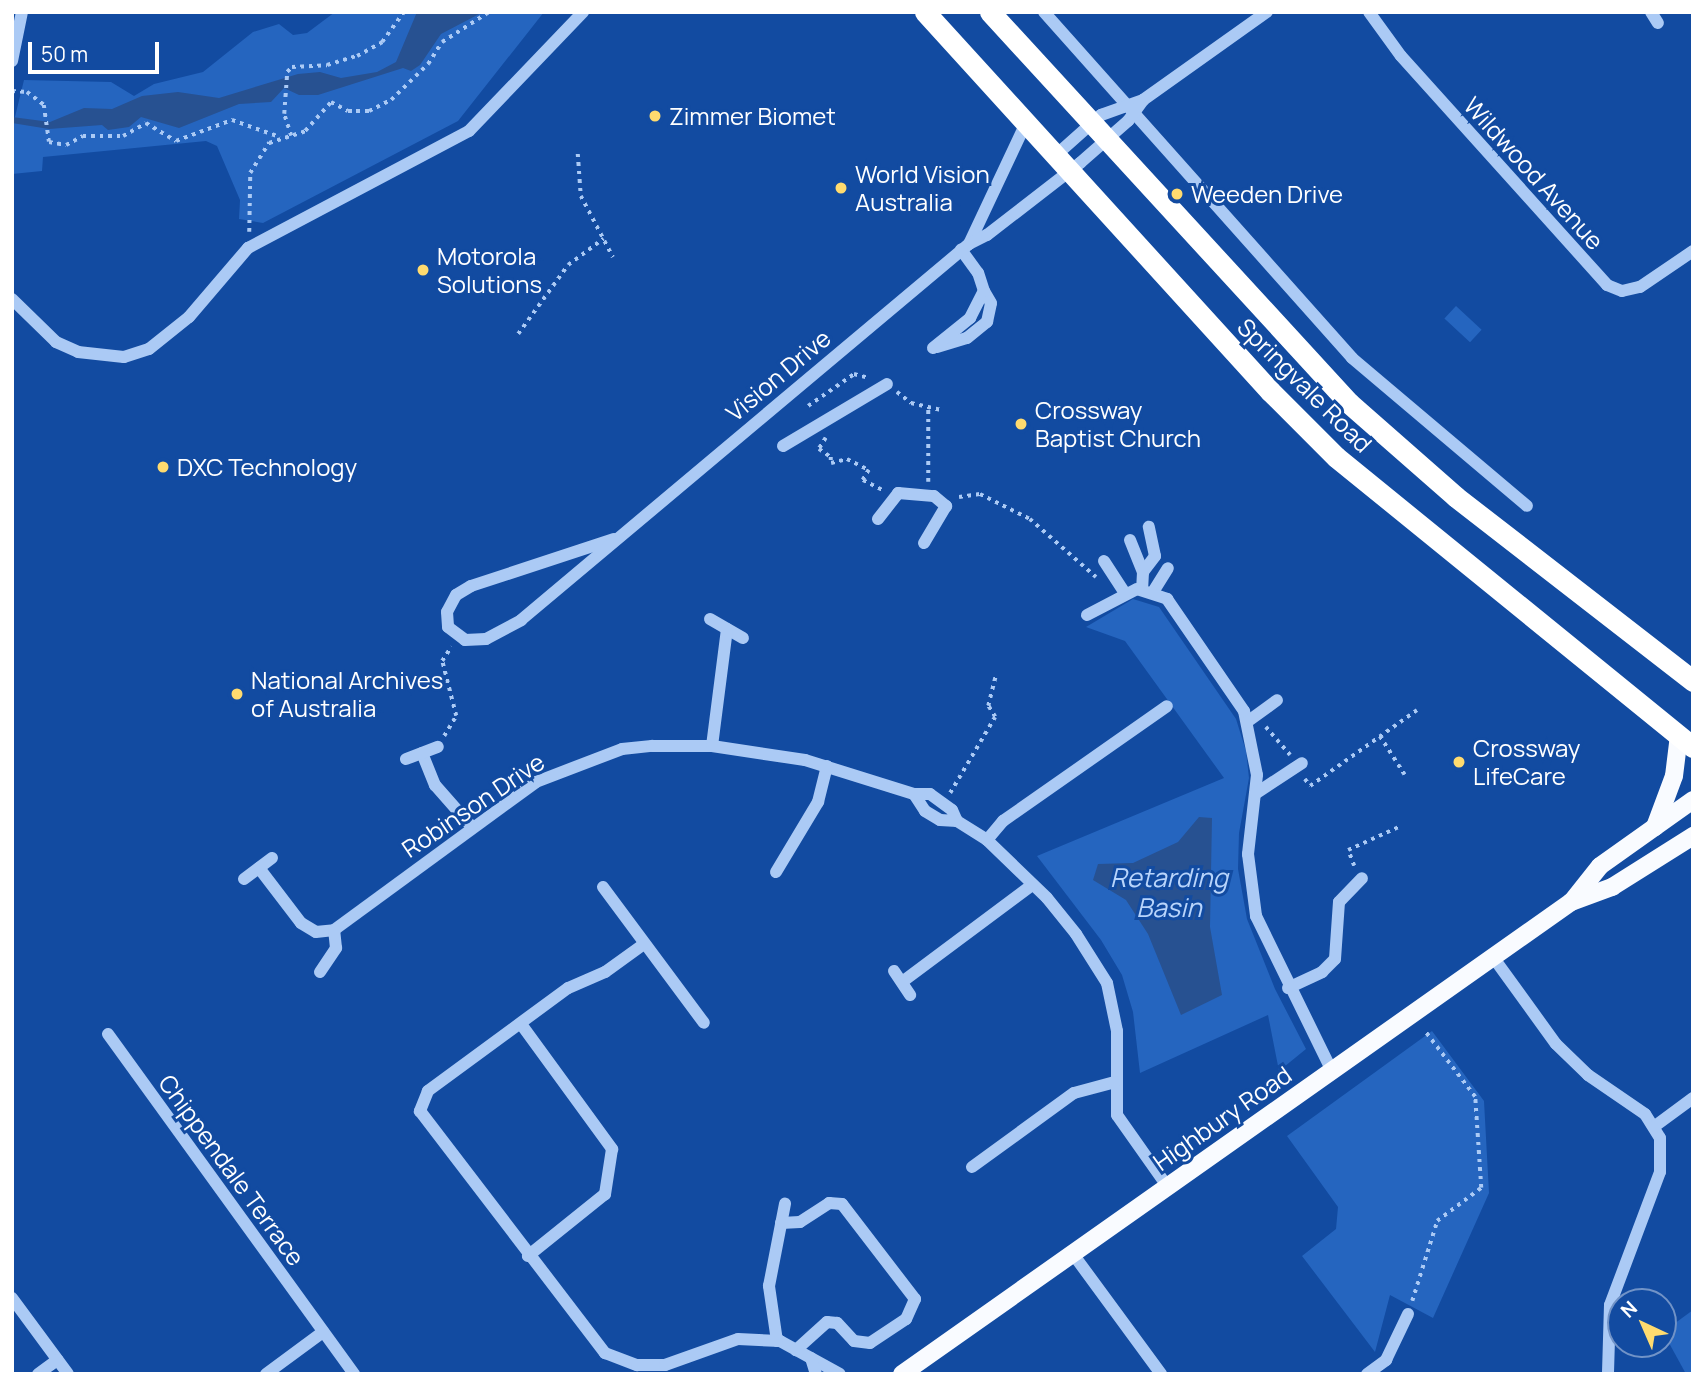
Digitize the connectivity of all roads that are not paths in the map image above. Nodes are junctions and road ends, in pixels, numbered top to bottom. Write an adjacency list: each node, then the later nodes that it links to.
1 (22, 12): 8 (street)
2 (583, 12): 16 (street)
3 (925, 12): 10 (highway, Springvale Road)
4 (990, 12): 11 (highway, Springvale Road)
5 (1044, 12): 9 (street)
6 (1267, 12): 9 (street)
7 (1369, 12): 15 (street, Wildwood Avenue)
8 (12, 61)
9 (1130, 108): 11 (street); 12 (street); 20 (street)
10 (1026, 123): 13 (highway, Springvale Road); 14 (street, Vision Drive)
11 (1091, 124): 12 (highway, Springvale Road); 13 (street)
12 (1106, 140): 13 (street); 35 (highway, Springvale Road)
13 (1062, 164): 14 (street, Vision Drive); 39 (highway, Springvale Road)
14 (965, 247): 17 (street); 23 (street, Vision Drive)
15 (1693, 251)
16 (12, 299)
17 (933, 348)
18 (887, 384): 19 (street)
19 (783, 446)
20 (1527, 506)
21 (878, 519): 25 (street)
22 (1149, 527): 28 (street)
23 (614, 539): 23 (street, Vision Drive)
24 (1130, 540): 28 (street)
25 (924, 543)
26 (1104, 561): 29 (street)
27 (1168, 568): 30 (street)
28 (1143, 572): 30 (street)
29 (1123, 589): 30 (street); 31 (street)
30 (1148, 591): 38 (street)
31 (1087, 615)
32 (710, 619): 33 (street)
33 (727, 629): 34 (street); 40 (street)
34 (743, 638)
35 (1693, 681)
36 (1277, 700): 38 (street)
37 (1167, 706): 51 (street)
38 (1247, 722): 46 (street)
39 (1686, 741): 49 (main road)
40 (712, 746): 45 (street, Robinson Drive); 48 (street, Robinson Drive)
41 (438, 747): 42 (street)
42 (422, 753): 43 (street); 48 (street)
43 (406, 759)
44 (1299, 764): 46 (street)
45 (827, 766): 51 (street, Robinson Drive); 54 (street)
46 (1255, 794): 64 (street)
47 (1693, 800): 49 (main road, Highbury Road)
48 (471, 826): 60 (street, Robinson Drive)
49 (1655, 827): 59 (main road, Highbury Road)
50 (1692, 837): 59 (main road, Highbury Road)
51 (987, 840): 57 (street, Robinson Drive)
52 (272, 858): 53 (street)
53 (259, 868): 56 (street); 60 (street)
54 (775, 872)
55 (1362, 878): 64 (street)
56 (244, 879)
57 (1032, 885): 65 (street); 70 (street, Robinson Drive)
58 (603, 887): 61 (street)
59 (1571, 902): 62 (main road, Highbury Road)
60 (334, 930): 63 (street)
61 (644, 944): 66 (street); 67 (street)
62 (1493, 957): 69 (main road, Highbury Road); 72 (street)
63 (320, 972)
64 (1288, 988): 69 (street)
65 (910, 995)
66 (704, 1023)
67 (521, 1024): 78 (street); 78 (street)
68 (108, 1034): 81 (street, Chippendale Terrace)
69 (1332, 1071): 74 (main road, Highbury Road)
70 (1115, 1082): 73 (street); 74 (street, Robinson Drive)
71 (1693, 1098): 72 (street)
72 (1655, 1126): 95 (street)
73 (972, 1167)
74 (1167, 1186): 77 (main road, Highbury Road)
75 (785, 1204): 76 (street)
76 (780, 1223): 82 (street); 83 (street)
77 (1073, 1254): 92 (main road, Highbury Road); 93 (street)
78 (528, 1256): 82 (street)
79 (12, 1298): 85 (street)
80 (1408, 1314): 94 (street)
81 (323, 1332): 88 (street); 89 (street, Chippendale Terrace)
82 (777, 1341): 83 (street)
83 (796, 1350): 84 (street)
84 (811, 1358): 90 (street); 91 (street)
85 (57, 1360): 86 (street); 87 (street)
86 (38, 1374)
87 (68, 1374)
88 (266, 1374)
89 (354, 1374)
90 (816, 1374)
91 (841, 1374)
92 (902, 1374)
93 (1161, 1374)
94 (1367, 1374)
95 (1608, 1374)

